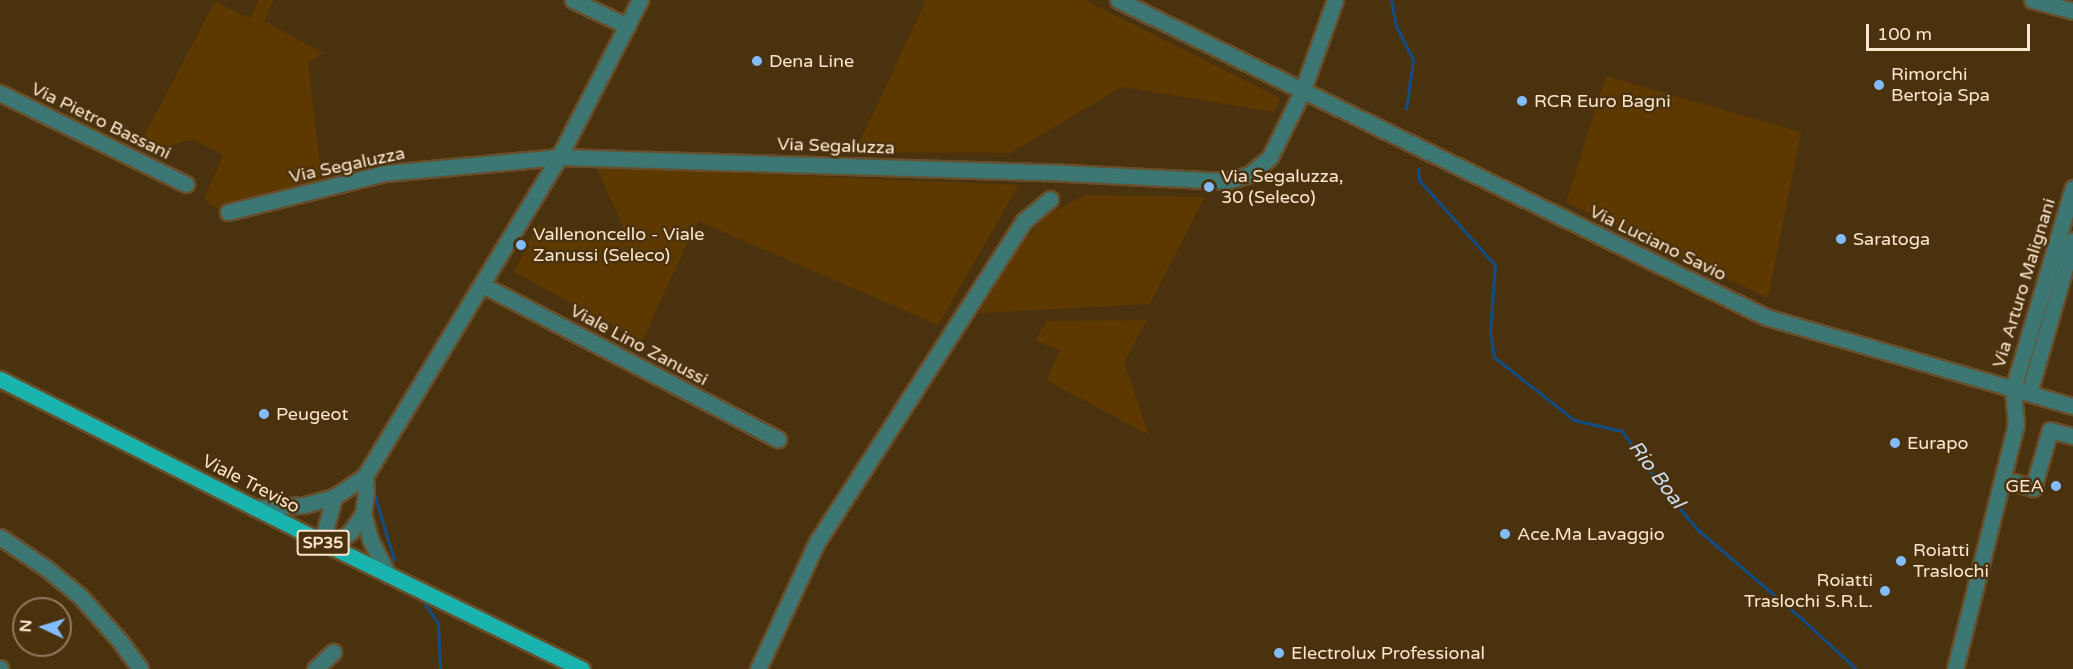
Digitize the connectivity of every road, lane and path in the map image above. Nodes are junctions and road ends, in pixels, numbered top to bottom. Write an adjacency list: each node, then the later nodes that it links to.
1 (573, 0): 7 (street)
2 (640, 0): 7 (street)
3 (1118, 0): 8 (street, Via Luciano Savio)
4 (1335, 0): 8 (street, Via Segaluzza)
5 (2032, 0): 6 (street)
6 (2073, 11)
7 (627, 26): 10 (street)
8 (1302, 92): 10 (street, Via Segaluzza); 18 (street, Via Luciano Savio)
9 (0, 93): 11 (street, Via Pietro Bassani)
10 (559, 157): 14 (street, Via Segaluzza); 16 (street)
11 (186, 184)
12 (2073, 188): 18 (street, Via Arturo Malignani)
13 (1050, 199): 36 (street)
14 (228, 212)
15 (2073, 240): 19 (street, Via Arturo Malignani)
16 (483, 285): 23 (street, Viale Lino Zanussi); 24 (street)
17 (0, 379): 27 (main road, Viale Treviso / SP35)
18 (2013, 389): 19 (street, Via Luciano Savio); 21 (street)
19 (2032, 394): 20 (street, Via Luciano Savio); 21 (street)
20 (2073, 406)
21 (2016, 424): 37 (street)
22 (2073, 436): 25 (street)
23 (778, 439)
24 (364, 476): 26 (street); 28 (street)
25 (2014, 482)
26 (334, 497): 27 (street); 30 (street)
27 (254, 508): 30 (main road, Viale Treviso / SP35)
28 (363, 514): 30 (street); 31 (street)
29 (0, 537): 33 (street)
30 (327, 545): 31 (main road, Viale Treviso / SP35)
31 (388, 575): 35 (main road, Viale Treviso / SP35)
32 (333, 652): 34 (street)
33 (140, 669)
34 (315, 669)
35 (582, 669)
36 (758, 669)
37 (1955, 669)

